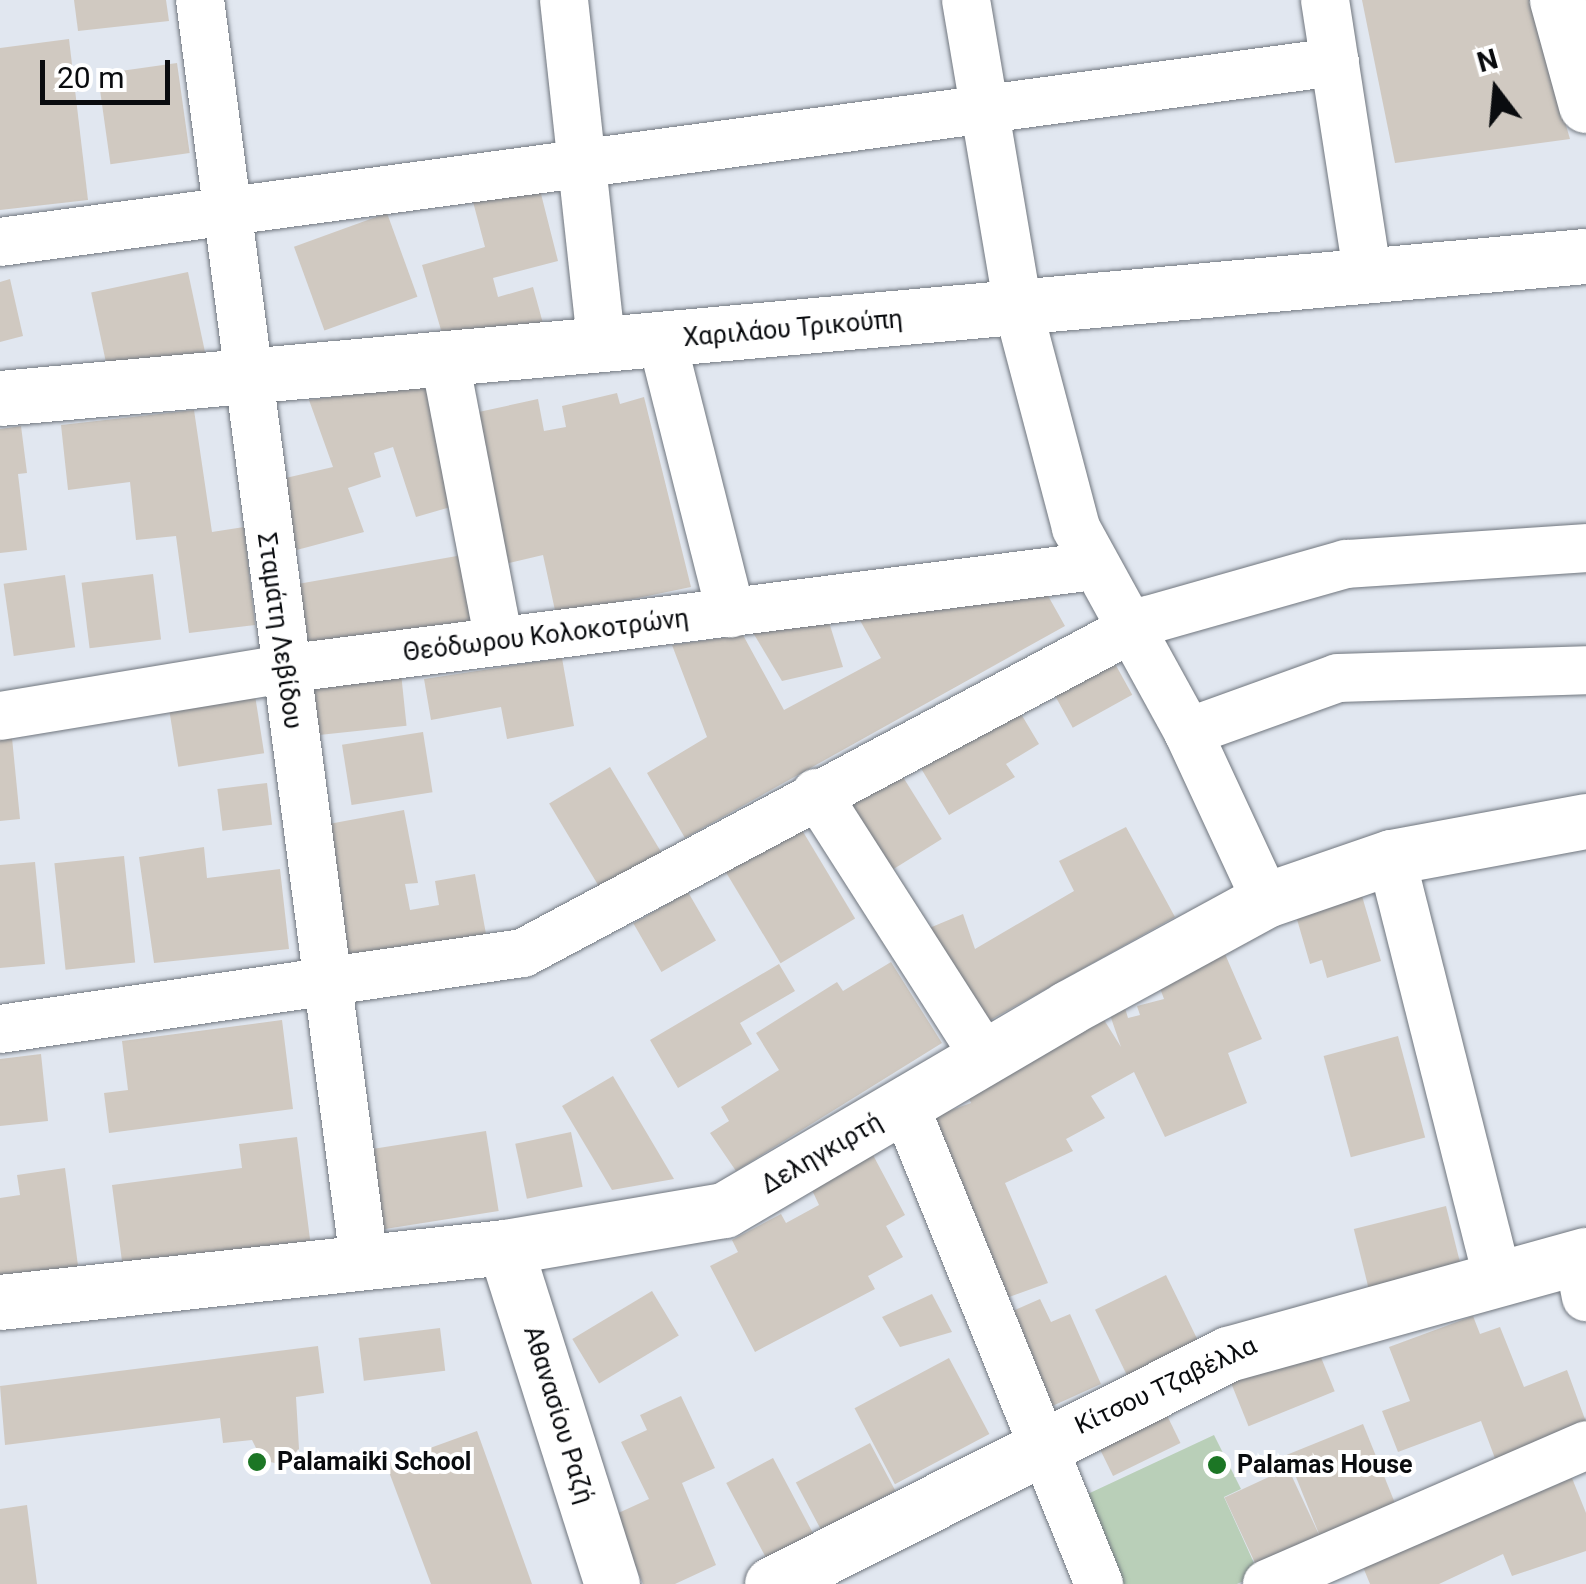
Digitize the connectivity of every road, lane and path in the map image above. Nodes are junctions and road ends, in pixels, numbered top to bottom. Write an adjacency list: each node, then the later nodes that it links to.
1 (200, 0): 10 (street, Σταμάτη Λεβίδου)
2 (564, 0): 9 (street)
3 (966, 0): 8 (street)
4 (1325, 0): 6 (street)
5 (1570, 24): 7 (street)
6 (1334, 62): 8 (street); 13 (street)
7 (1586, 105)
8 (980, 110): 9 (street); 14 (street)
9 (582, 164): 10 (street); 16 (street)
10 (224, 211): 11 (street); 18 (street, Σταμάτη Λεβίδου)
11 (0, 242)
12 (1586, 256): 13 (street, Χαριλάου Τρικούπη)
13 (1368, 278): 14 (street, Χαριλάου Τρικούπη)
14 (1018, 308): 15 (street, Χαριλάου Τρικούπη); 21 (street)
15 (662, 341): 16 (street, Χαριλάου Τρικούπη); 22 (street)
16 (602, 347): 17 (street, Χαριλάου Τρικούπη)
17 (445, 360): 18 (street, Χαριλάου Τρικούπη); 24 (street)
18 (244, 372): 19 (street, Χαριλάου Τρικούπη); 25 (street, Σταμάτη Λεβίδου)
19 (0, 398)
20 (1586, 548): 23 (street)
21 (1094, 566): 22 (street, Θεόδωρου Κολοκοτρώνη); 23 (street)
22 (731, 612): 24 (street, Θεόδωρου Κολοκοτρώνη)
23 (1129, 629): 28 (street); 29 (street)
24 (498, 642): 25 (street, Θεόδωρου Κολοκοτρώνη)
25 (283, 669): 27 (street, Θεόδωρου Κολοκοτρώνη); 33 (street, Σταμάτη Λεβίδου)
26 (1586, 670): 28 (street)
27 (0, 716)
28 (1188, 732): 32 (street)
29 (816, 792): 33 (street); 35 (street)
30 (1586, 821): 31 (street, Δεληγκιρτή)
31 (1391, 857): 32 (street, Δεληγκιρτή); 40 (street)
32 (1266, 900): 35 (street, Δεληγκιρτή)
33 (328, 979): 34 (street); 38 (street, Σταμάτη Λεβίδου)
34 (0, 1029)
35 (984, 1057): 36 (street, Δεληγκιρτή)
36 (905, 1106): 37 (street, Δεληγκιρτή); 42 (street)
37 (505, 1246): 38 (street, Δεληγκιρτή); 44 (street, Αθανασίου Ραζή)
38 (364, 1260): 41 (street, Δεληγκιρτή)
39 (1583, 1270): 40 (street, Κίτσου Τζαβέλλα)
40 (1497, 1276): 42 (street, Κίτσου Τζαβέλλα)
41 (0, 1302)
42 (1044, 1442): 45 (street, Κίτσου Τζαβέλλα); 46 (street)
43 (1586, 1445): 47 (street)
44 (612, 1584)
45 (772, 1584)
46 (1099, 1584)
47 (1267, 1584)

